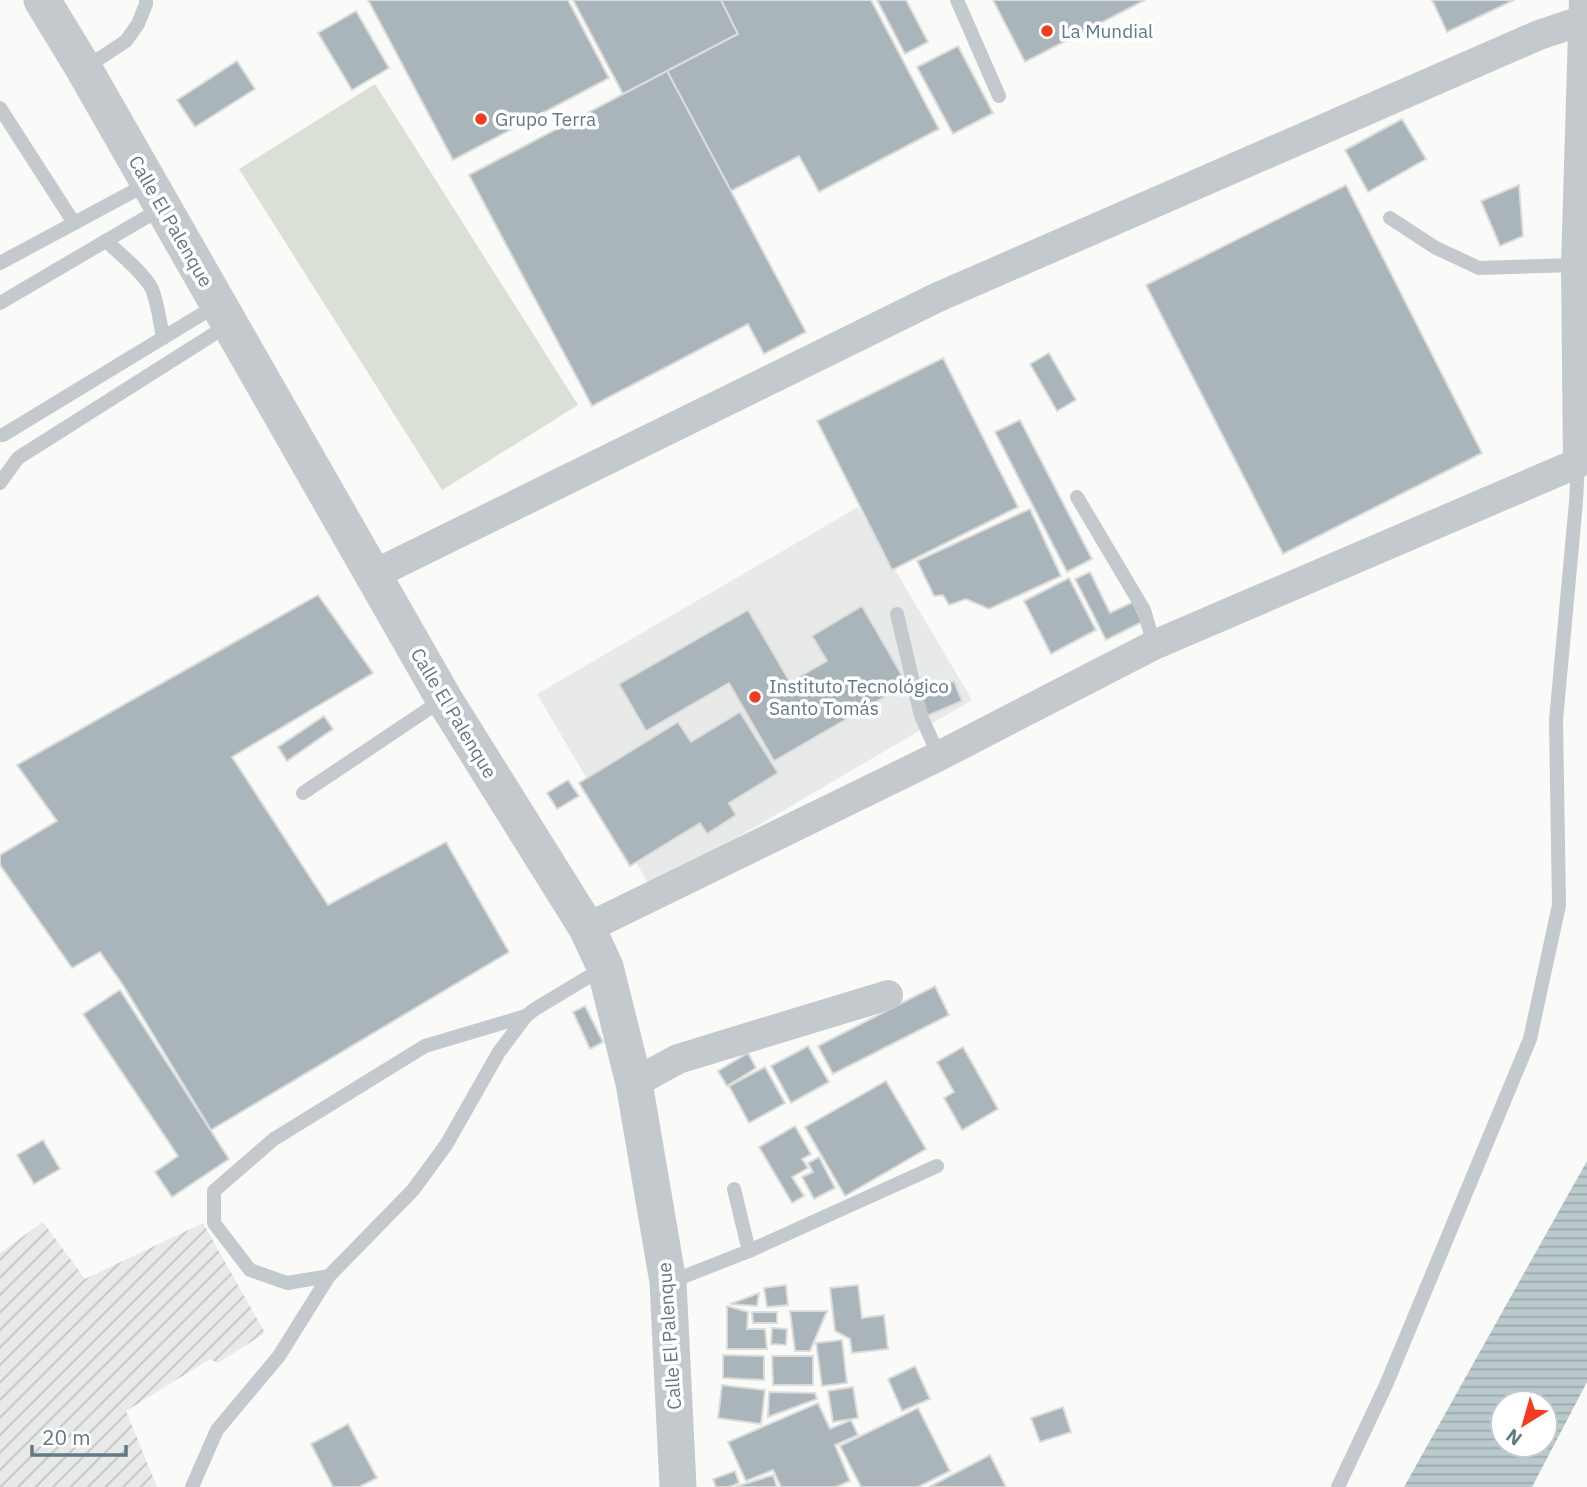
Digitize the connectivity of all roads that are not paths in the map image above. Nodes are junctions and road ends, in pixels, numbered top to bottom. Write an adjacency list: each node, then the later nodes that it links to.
1 (42, 0): 5 (street, Calle El Palenque)
2 (146, 0): 5 (lane)
3 (957, 0): 6 (lane)
4 (1584, 10): 13 (street); 21 (street)
5 (84, 69): 8 (street, Calle El Palenque)
6 (999, 96)
7 (0, 108): 10 (lane)
8 (156, 195): 10 (lane); 11 (lane); 15 (street, Calle El Palenque)
9 (1390, 218): 13 (lane)
10 (74, 223): 12 (lane)
11 (106, 242): 14 (lane); 16 (lane)
12 (0, 263)
13 (1576, 265): 18 (street)
14 (0, 303)
15 (223, 314): 16 (lane); 19 (lane); 21 (street, Calle El Palenque)
16 (163, 338): 17 (lane)
17 (0, 435)
18 (1578, 463): 23 (street); 39 (lane)
19 (0, 483)
20 (1077, 497): 23 (lane)
21 (373, 575): 24 (street, Calle El Palenque)
22 (897, 614): 25 (lane)
23 (1154, 645): 25 (street)
24 (444, 699): 26 (lane); 27 (street, Calle El Palenque)
25 (939, 756): 27 (street)
26 (303, 793)
27 (587, 928): 28 (street, Calle El Palenque)
28 (605, 967): 30 (lane); 31 (street, Calle El Palenque)
29 (888, 995): 31 (street)
30 (526, 1016): 35 (lane); 35 (lane)
31 (635, 1083): 36 (street, Calle El Palenque)
32 (937, 1166): 34 (lane)
33 (734, 1189): 34 (lane)
34 (749, 1251): 36 (lane)
35 (329, 1276): 37 (lane)
36 (668, 1282): 38 (street, Calle El Palenque)
37 (192, 1487)
38 (678, 1487)
39 (1338, 1487)

